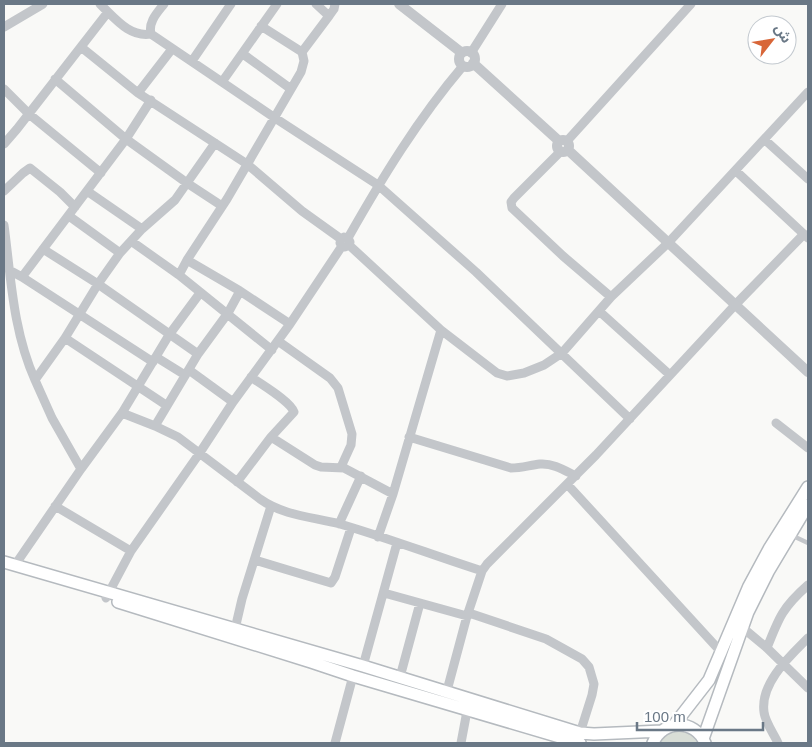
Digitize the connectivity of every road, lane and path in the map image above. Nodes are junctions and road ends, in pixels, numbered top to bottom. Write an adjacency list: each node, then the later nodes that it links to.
1 (43, 4): 14 (street)
2 (100, 4): 11 (street)
3 (164, 4): 15 (street)
4 (231, 4): 21 (street)
5 (276, 4): 13 (street)
6 (316, 4): 12 (street)
7 (335, 4): 12 (street)
8 (398, 4): 19 (street)
9 (502, 4): 19 (street)
10 (691, 4): 36 (street)
11 (108, 12): 15 (street); 16 (street)
12 (330, 16): 18 (street)
13 (262, 26): 18 (street); 20 (street)
14 (4, 27)
15 (151, 34): 17 (street)
16 (80, 47): 23 (street); 28 (street)
17 (172, 49): 21 (street); 28 (street)
18 (302, 52): 26 (street)
19 (466, 53): 22 (street)
20 (243, 54): 24 (street); 26 (street)
21 (192, 61): 24 (street)
22 (468, 64): 36 (street); 42 (street)
23 (55, 79): 30 (street); 32 (street)
24 (222, 82): 31 (street)
25 (4, 89): 30 (street)
26 (291, 89): 31 (street)
27 (808, 92): 33 (street)
28 (138, 93): 29 (street)
29 (151, 100): 32 (street); 34 (street)
30 (29, 114): 35 (street); 39 (street)
31 (275, 118): 37 (street); 42 (street)
32 (126, 139): 39 (street); 41 (street)
33 (765, 140): 38 (street); 40 (street)
34 (215, 143): 37 (street); 41 (street)
35 (4, 144)
36 (564, 146): 53 (street); 63 (street)
37 (247, 164): 45 (street); 52 (street)
38 (736, 171): 50 (street); 53 (street)
39 (101, 173): 44 (street)
40 (808, 179)
41 (187, 183): 45 (street); 49 (street)
42 (378, 185): 52 (street); 74 (street)
43 (4, 191): 46 (street)
44 (87, 191): 46 (street); 49 (street)
45 (222, 206): 56 (street)
46 (75, 207): 47 (street)
47 (68, 216): 54 (street); 55 (street)
48 (4, 225): 57 (street)
49 (142, 228): 51 (street)
50 (806, 236): 64 (street)
51 (131, 241): 55 (street); 58 (street)
52 (345, 242): 68 (street); 69 (street)
53 (668, 243): 63 (street); 64 (street)
54 (43, 249): 59 (street); 60 (street)
55 (120, 253): 60 (street)
56 (187, 260): 58 (street); 61 (street)
57 (8, 270): 59 (street); 81 (street)
58 (180, 275): 62 (street)
59 (22, 277): 67 (street)
60 (98, 284): 67 (street); 70 (street)
61 (240, 290): 66 (street); 68 (street)
62 (200, 293): 66 (street); 70 (street)
63 (611, 297): 65 (street)
64 (736, 304): 78 (street); 79 (street)
65 (599, 311): 74 (street); 79 (street)
66 (228, 313): 73 (street); 75 (street)
67 (80, 314): 71 (street); 76 (street)
68 (290, 324): 72 (street)
69 (441, 330): 74 (street); 90 (street)
70 (170, 334): 75 (street); 76 (street)
71 (65, 338): 81 (street); 82 (street)
72 (278, 341): 73 (street); 93 (street)
73 (272, 350): 80 (street)
74 (562, 353): 86 (street)
75 (198, 354): 77 (street)
76 (154, 359): 77 (street); 82 (street)
77 (187, 372): 83 (street); 84 (street)
78 (808, 372)
79 (670, 375): 86 (street)
80 (251, 376): 83 (street); 89 (street)
81 (35, 380): 94 (street)
82 (137, 387): 84 (street); 85 (street)
83 (233, 402): 92 (street)
84 (166, 405): 88 (street)
85 (122, 413): 88 (street); 94 (street)
86 (630, 419): 96 (street)
87 (776, 423): 91 (street)
88 (155, 426): 92 (street)
89 (272, 437): 93 (street); 97 (street)
90 (409, 437): 96 (street); 100 (street)
91 (808, 448)
92 (199, 454): 97 (street); 110 (street)
93 (341, 467): 95 (street)
94 (81, 469): 102 (street)
95 (361, 476): 100 (street); 104 (street)
96 (576, 476): 98 (street)
97 (238, 482): 103 (street)
98 (567, 484): 115 (street); 125 (street)
99 (808, 487): 125 (main road)
100 (393, 494): 107 (street)
101 (808, 505): 106 (main road)
102 (55, 506): 110 (street); 113 (street)
103 (271, 506): 104 (street); 111 (street)
104 (339, 524): 105 (street)
105 (351, 528): 107 (street); 111 (street)
106 (790, 534): 109 (lane); 121 (main road)
107 (378, 537): 108 (street)
108 (397, 543): 115 (street); 117 (street)
109 (808, 543)
110 (131, 551): 118 (street)
111 (255, 560): 122 (street)
112 (4, 562): 113 (main road)
113 (16, 565): 118 (main road)
114 (4, 569): 118 (main road)
115 (482, 571): 120 (street)
116 (808, 585): 124 (street)
117 (384, 593): 119 (street); 127 (street)
118 (107, 595): 122 (main road); 128 (main road)
119 (420, 603): 120 (street); 129 (street)
120 (468, 614): 131 (street); 135 (street)
121 (743, 628): 124 (street); 136 (main road)
122 (235, 629): 127 (main road)
123 (808, 638): 126 (street)
124 (767, 648): 126 (street)
125 (722, 653): 133 (main road)
126 (782, 663): 130 (street); 140 (street)
127 (363, 666): 129 (main road)
128 (353, 676): 131 (main road); 137 (street)
129 (400, 677): 131 (main road)
130 (808, 688)
131 (445, 697): 132 (main road); 135 (main road)
132 (467, 710): 135 (main road); 138 (street)
133 (674, 725): 134 (main road); 136 (main road)
134 (662, 731): 135 (main road); 139 (main road)
135 (580, 738)
136 (704, 741)
137 (335, 743)
138 (461, 743)
139 (653, 743)
140 (778, 743)

